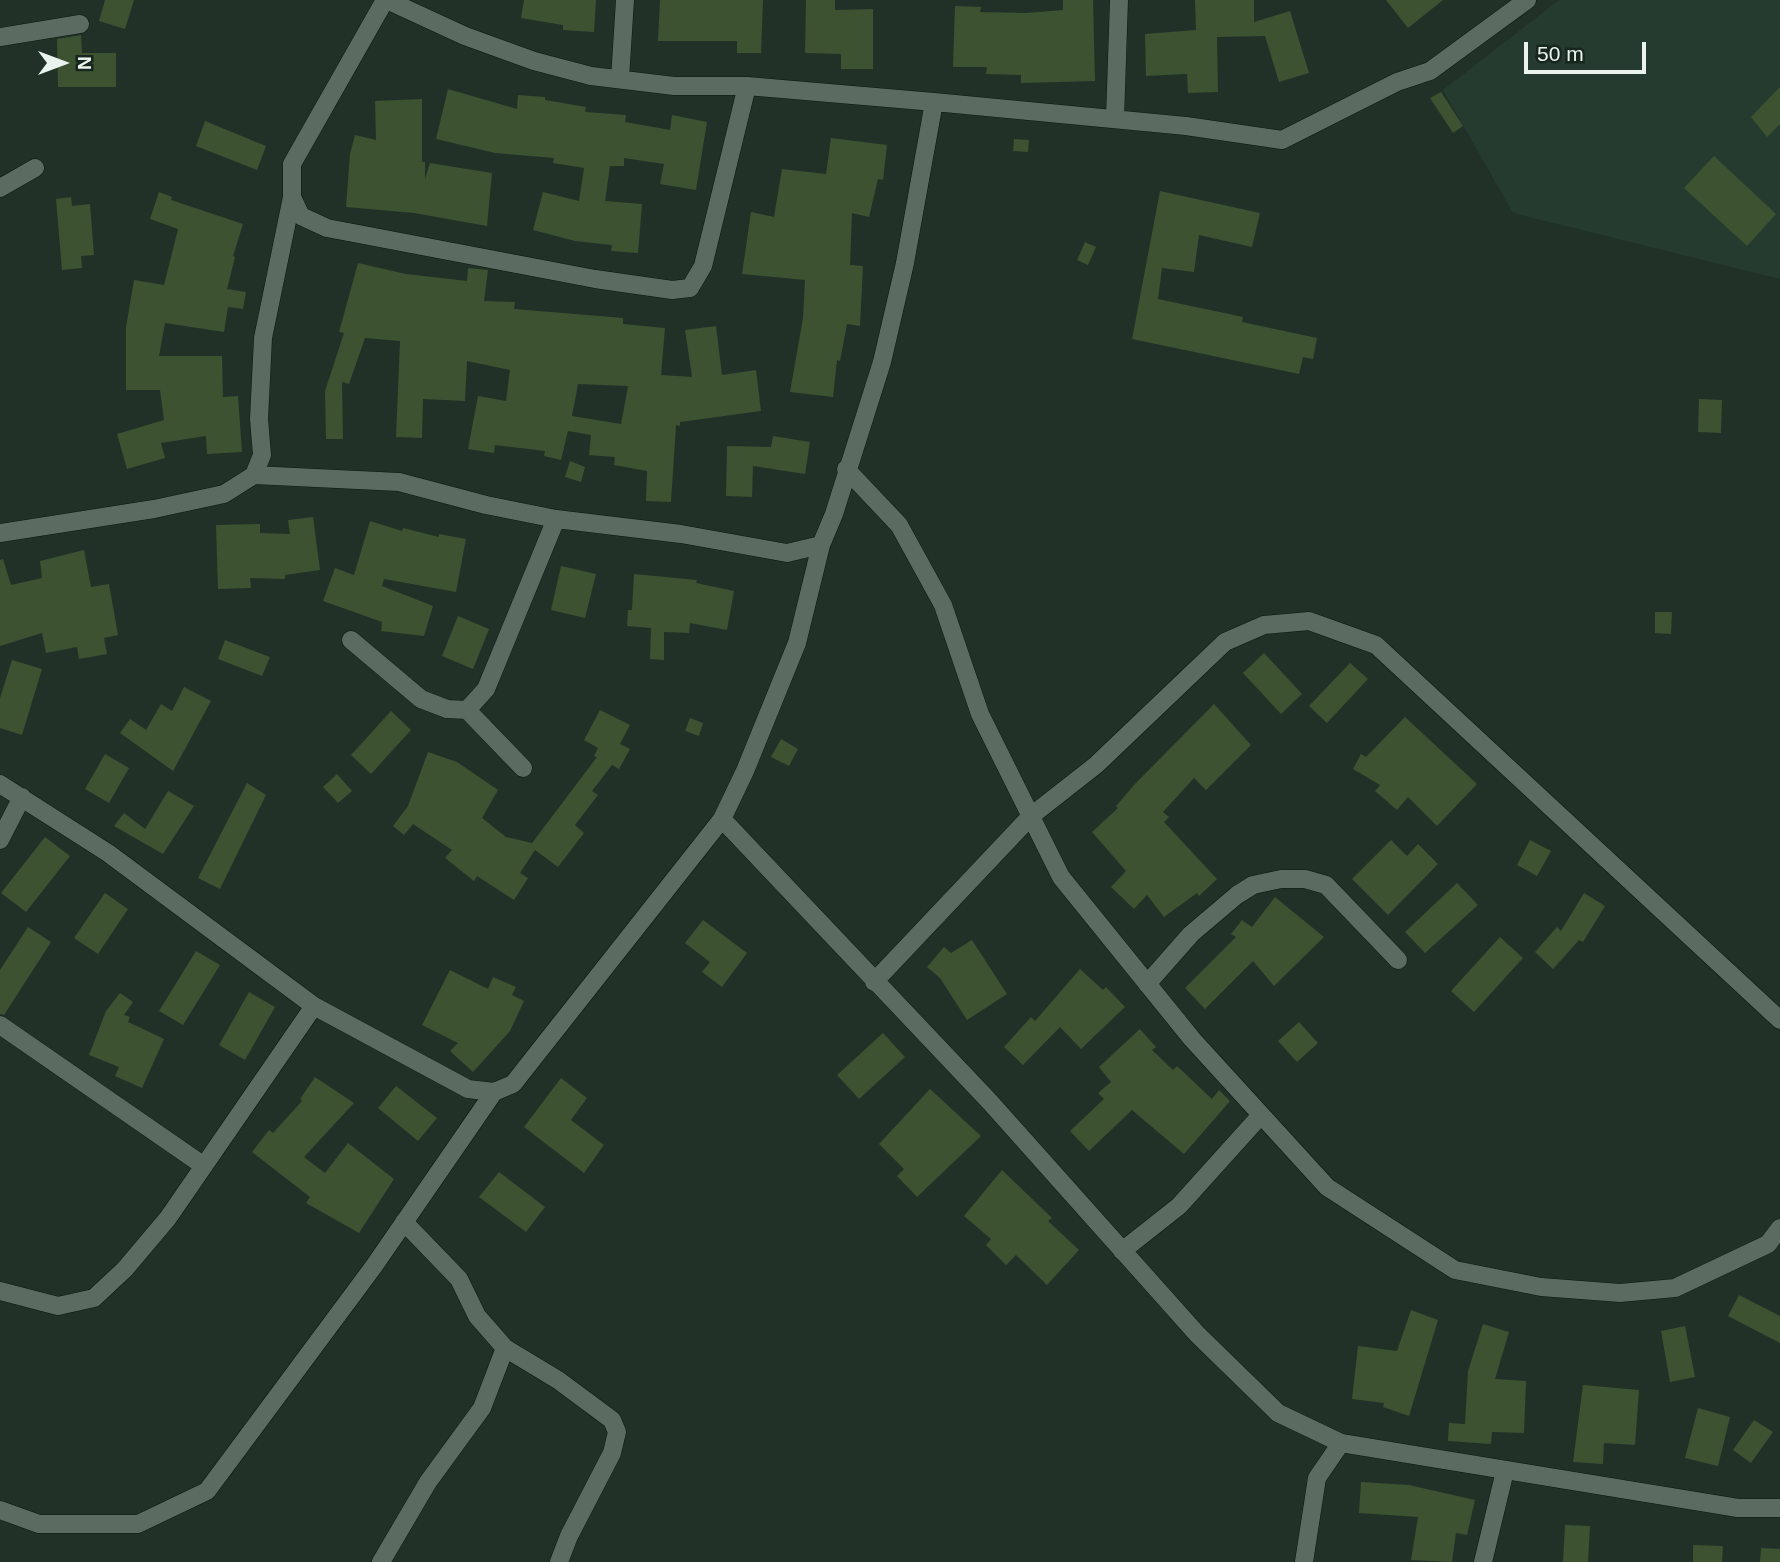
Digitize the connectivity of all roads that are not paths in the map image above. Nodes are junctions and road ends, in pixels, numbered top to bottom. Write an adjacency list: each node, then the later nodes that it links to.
1 (386, 0): 7 (street); 13 (street)
2 (625, 0): 7 (street)
3 (1119, 0): 10 (street)
4 (1527, 0): 10 (street)
5 (80, 24): 6 (street)
6 (0, 37)
7 (620, 79): 8 (street)
8 (747, 86): 9 (street); 13 (street)
9 (934, 102): 10 (street); 14 (street)
10 (1115, 119)
11 (35, 168): 12 (street)
12 (0, 188)
13 (292, 197): 15 (street)
14 (846, 469): 18 (street); 24 (street)
15 (254, 475): 16 (street); 17 (street)
16 (556, 519): 18 (street); 20 (street)
17 (0, 533)
18 (821, 545): 25 (street)
19 (351, 640): 20 (street)
20 (467, 710): 21 (street)
21 (523, 768)
22 (0, 784): 23 (street)
23 (22, 797): 26 (street); 30 (street)
24 (1031, 816): 28 (street); 29 (street); 31 (street)
25 (722, 819): 28 (street); 33 (street)
26 (0, 841)
27 (1398, 960): 29 (street)
28 (874, 982): 38 (street)
29 (1147, 984): 34 (street)
30 (314, 1006): 33 (street); 35 (street)
31 (1780, 1020)
32 (0, 1025): 35 (street)
33 (494, 1092): 36 (street)
34 (1261, 1115): 37 (street); 38 (street)
35 (204, 1166): 39 (street)
36 (404, 1222): 40 (street); 44 (street)
37 (1780, 1228)
38 (1122, 1251): 41 (street)
39 (0, 1291)
40 (505, 1348): 45 (street); 46 (street)
41 (1341, 1443): 42 (street); 47 (street)
42 (1505, 1471): 43 (street); 48 (street)
43 (1780, 1507)
44 (0, 1510)
45 (381, 1562)
46 (559, 1562)
47 (1304, 1562)
48 (1483, 1562)

